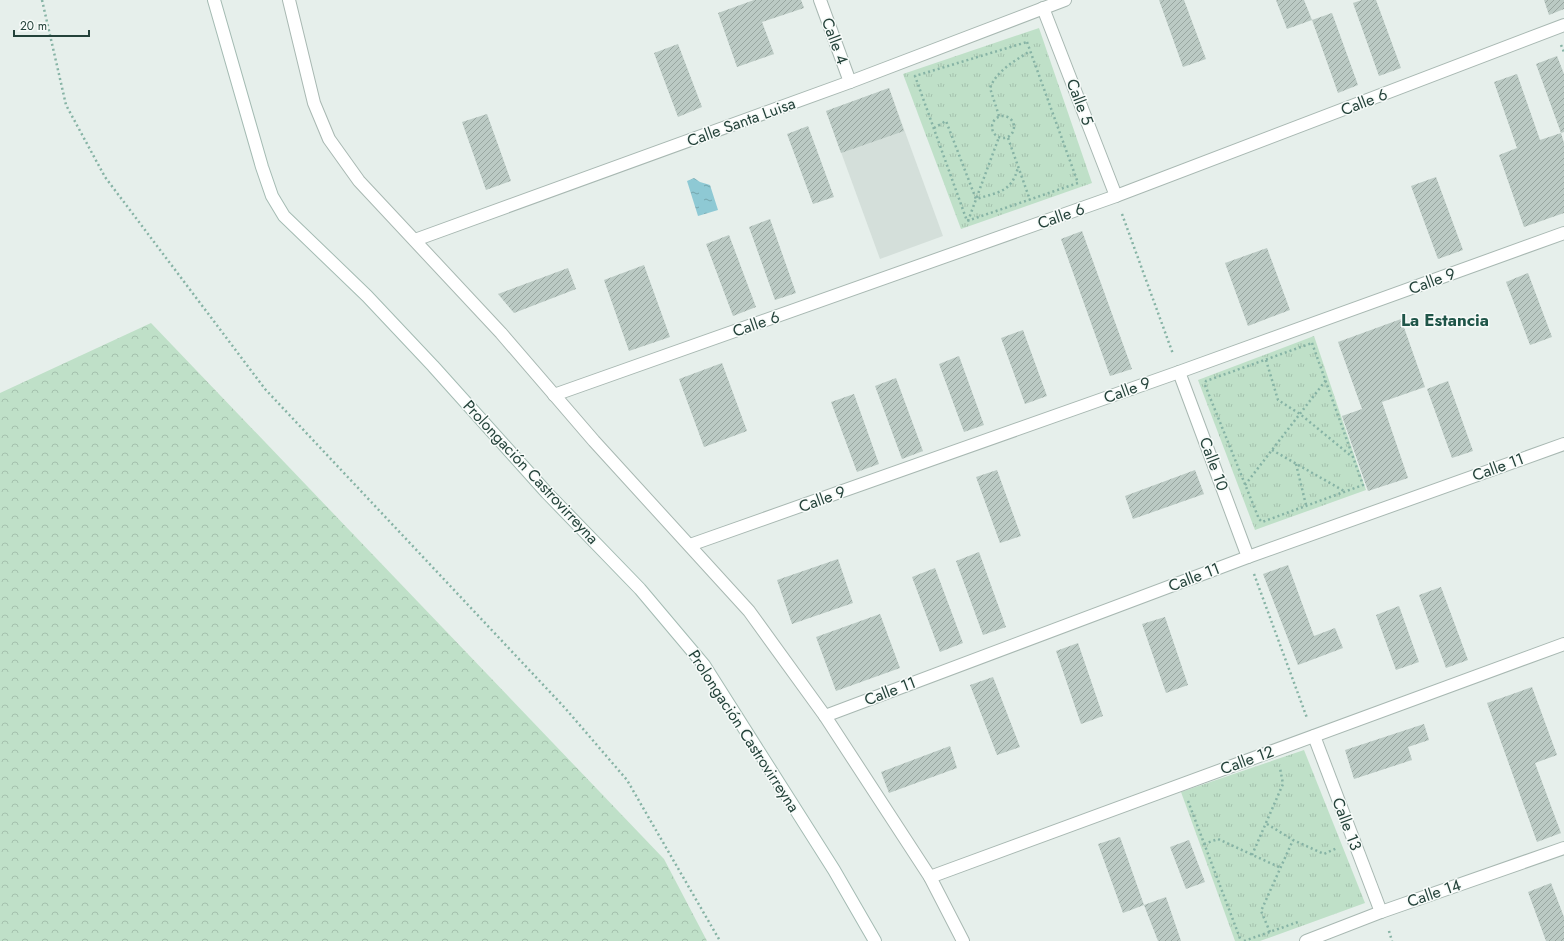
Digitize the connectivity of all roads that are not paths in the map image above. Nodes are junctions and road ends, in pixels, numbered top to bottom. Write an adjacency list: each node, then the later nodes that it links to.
1 (214, 0): 22 (street, Prolongación Castrovirreyna)
2 (289, 0): 10 (street)
3 (820, 0): 7 (street, Calle 4)
4 (1065, 0): 5 (street, Calle Santa Luisa)
5 (1043, 8): 7 (street, Calle Santa Luisa); 8 (street, Calle 5)
6 (1564, 25): 8 (street, Calle 6)
7 (850, 82): 10 (street, Calle Santa Luisa)
8 (1116, 196): 12 (street, Calle 6)
9 (1564, 233): 11 (street, Calle 9)
10 (415, 240): 12 (street)
11 (1179, 372): 14 (street, Calle 9); 15 (street, Calle 10)
12 (554, 395): 14 (street)
13 (1564, 444): 15 (street, Calle 11)
14 (690, 545): 17 (street)
15 (1248, 557): 17 (street, Calle 11)
16 (1564, 644): 18 (street, Calle 12)
17 (825, 716): 20 (street)
18 (1314, 736): 20 (street, Calle 12); 21 (street, Calle 13)
19 (1564, 848): 21 (street, Calle 14)
20 (930, 876): 23 (street)
21 (1381, 912): 24 (street, Calle 14)
22 (875, 941)
23 (963, 941)
24 (1306, 941)

